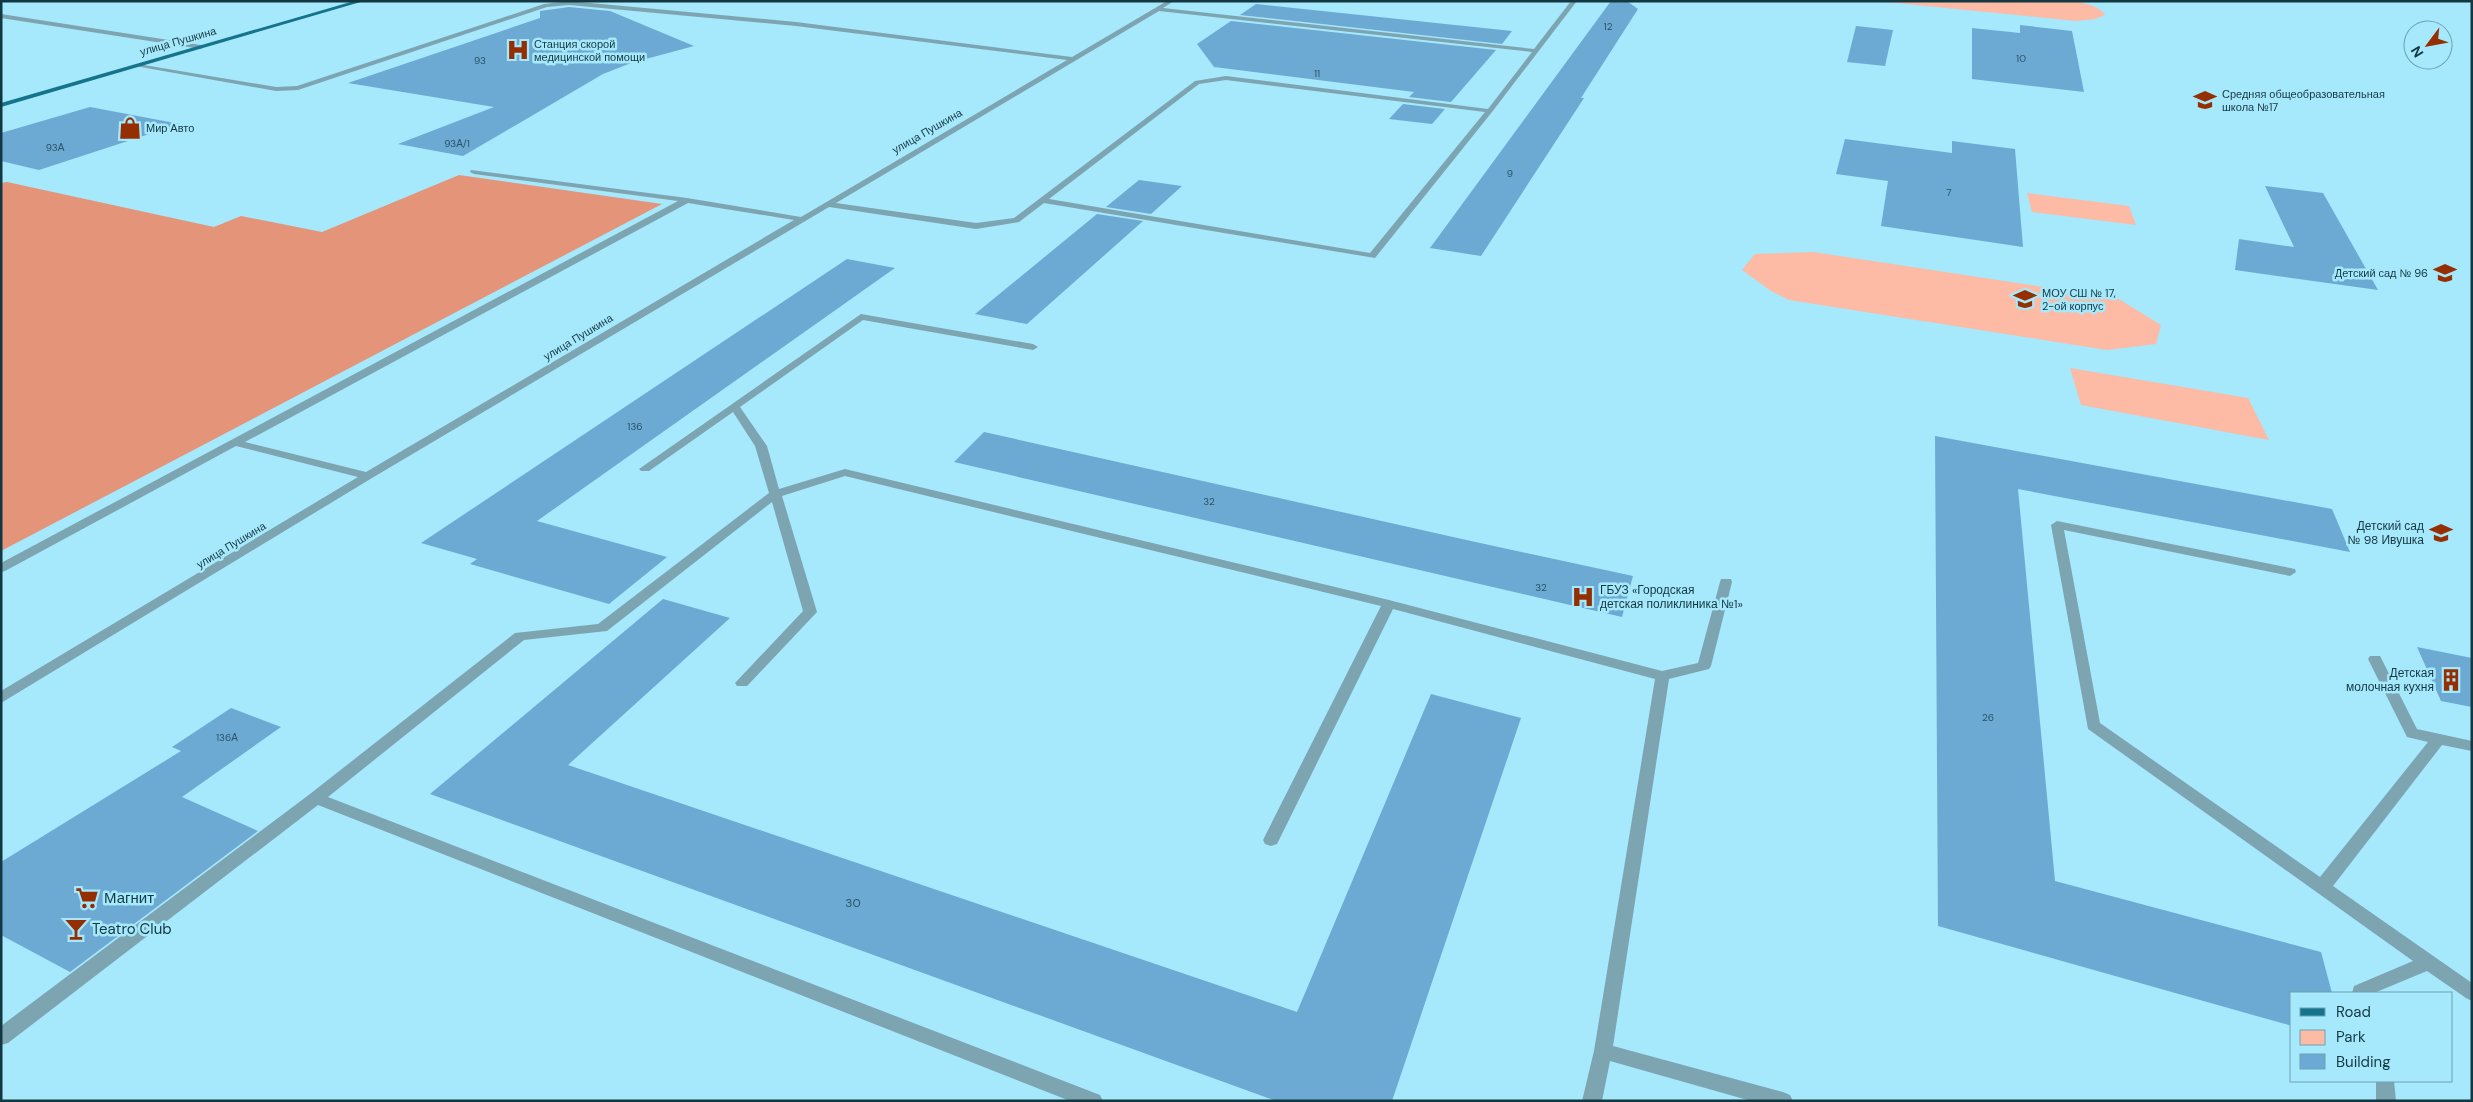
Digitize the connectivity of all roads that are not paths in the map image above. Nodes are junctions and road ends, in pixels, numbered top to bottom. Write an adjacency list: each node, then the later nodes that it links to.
1 (361, 1): 6 (main road, улица Пушкина)
2 (1171, 1): 4 (street, улица Пушкина)
3 (1574, 1): 7 (street)
4 (1158, 9): 7 (street); 8 (street, улица Пушкина)
5 (1, 16): 6 (street)
6 (201, 47): 9 (main road, улица Пушкина)
7 (1536, 51): 11 (street)
8 (1075, 59): 9 (street); 15 (street, улица Пушкина)
9 (138, 66): 10 (main road, улица Пушкина)
10 (1, 105)
11 (1490, 111): 14 (street); 14 (street)
12 (474, 172): 13 (street)
13 (687, 200): 16 (street); 19 (street)
14 (1042, 200): 15 (street)
15 (828, 204): 16 (street, улица Пушкина)
16 (800, 219): 21 (street, улица Пушкина)
17 (1033, 347): 18 (street)
18 (735, 407): 20 (street); 22 (street)
19 (237, 443): 21 (street); 23 (street)
20 (645, 469)
21 (368, 476): 30 (street, улица Пушкина)
22 (775, 494): 26 (street); 29 (street); 33 (street)
23 (1, 568)
24 (2290, 572): 35 (street)
25 (1726, 582): 28 (street)
26 (1389, 604): 28 (street); 34 (street)
27 (2375, 659): 31 (street)
28 (1662, 676): 40 (street)
29 (742, 683)
30 (1, 698)
31 (2438, 739): 32 (street); 35 (street)
32 (2472, 746)
33 (316, 798): 39 (street); 42 (street)
34 (1271, 840)
35 (2322, 887): 36 (street)
36 (2428, 962): 37 (street); 38 (street)
37 (2360, 992)
38 (2472, 993)
39 (1, 1036)
40 (1603, 1051): 43 (street); 44 (street)
41 (2384, 1082): 45 (street)
42 (1093, 1101)
43 (1592, 1101)
44 (1783, 1101)
45 (2386, 1101)

